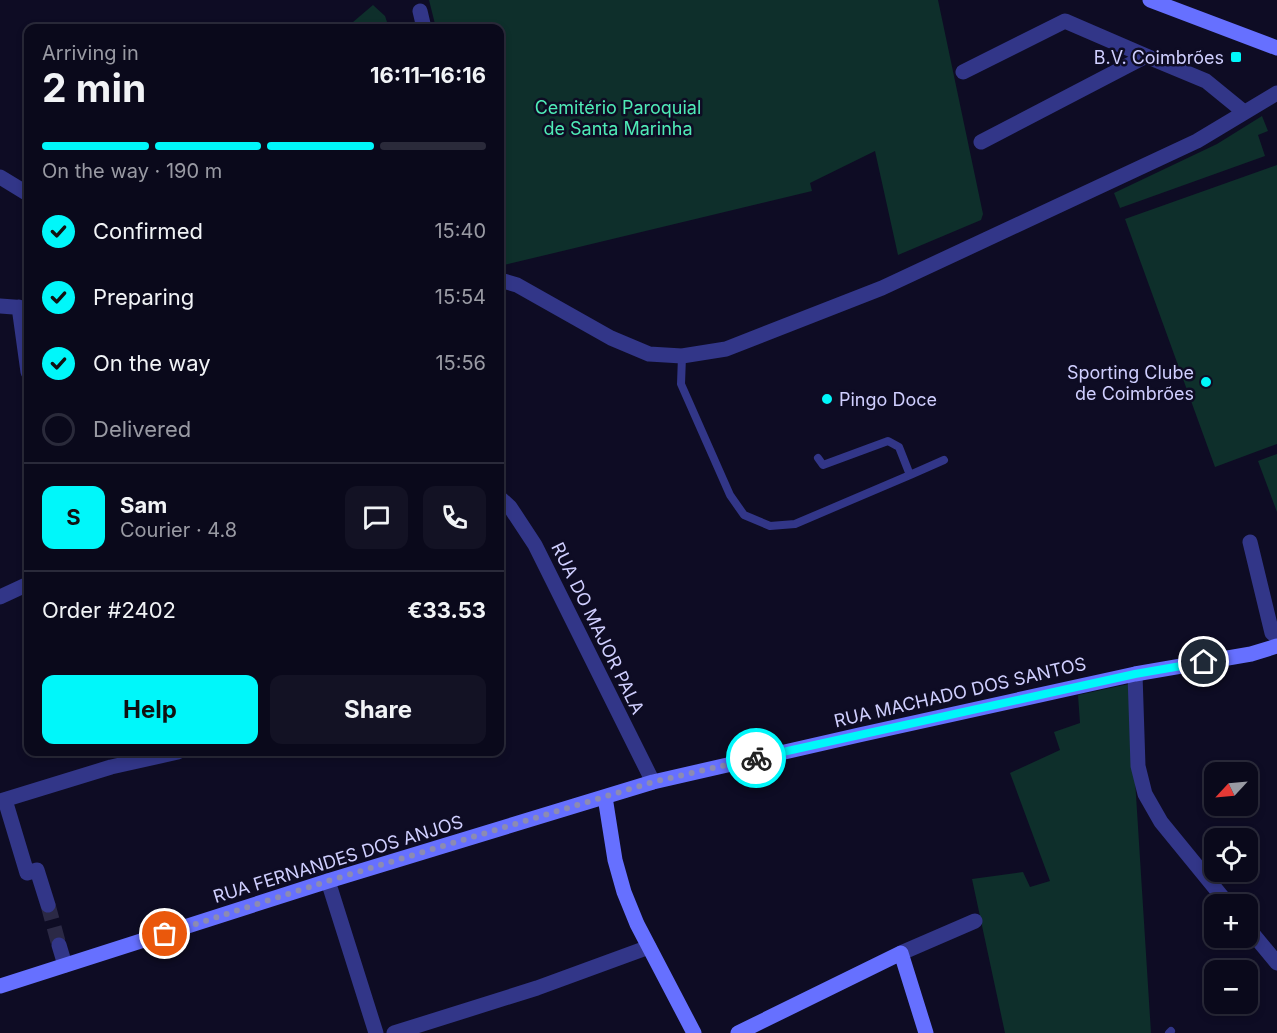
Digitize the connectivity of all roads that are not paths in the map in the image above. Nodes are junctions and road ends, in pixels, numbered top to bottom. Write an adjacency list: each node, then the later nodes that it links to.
1 (1150, 0): 4 (street)
2 (420, 11): 3 (street)
3 (423, 24)
4 (1277, 48)
5 (1146, 56): 6 (street); 8 (street); 9 (street)
6 (963, 72)
7 (1277, 93): 8 (street)
8 (1244, 112): 15 (street)
9 (981, 142)
10 (0, 177): 11 (street)
11 (24, 192)
12 (504, 281): 15 (street)
13 (0, 306): 14 (street)
14 (24, 308)
15 (682, 356): 18 (lane)
16 (818, 458): 18 (lane)
17 (944, 460): 18 (lane)
18 (910, 475)
19 (504, 502): 28 (street, RUA DO MAJOR PALA)
20 (1250, 542): 23 (street)
21 (24, 586): 22 (street)
22 (0, 597)
23 (1277, 637)
24 (1277, 646): 25 (street, RUA MACHADO DOS SANTOS)
25 (1135, 674): 28 (street, RUA MACHADO DOS SANTOS); 32 (street)
26 (139, 756): 27 (street)
27 (110, 759): 30 (street)
28 (653, 782): 29 (street, RUA FERNANDES DOS ANJOS)
29 (605, 797): 31 (street, RUA FERNANDES DOS ANJOS); 37 (street)
30 (2, 801): 33 (street)
31 (328, 881): 40 (street, RUA FERNANDES DOS ANJOS); 42 (street)
32 (1220, 894)
33 (48, 905)
34 (975, 921): 38 (street)
35 (1258, 940): 39 (street)
36 (59, 945): 40 (street)
37 (649, 947): 43 (street); 44 (street)
38 (901, 953): 45 (street); 46 (street)
39 (1277, 963)
40 (66, 965): 41 (street, RUA FERNANDES DOS ANJOS)
41 (0, 986)
42 (376, 1033)
43 (394, 1033)
44 (694, 1033)
45 (738, 1033)
46 (926, 1033)

